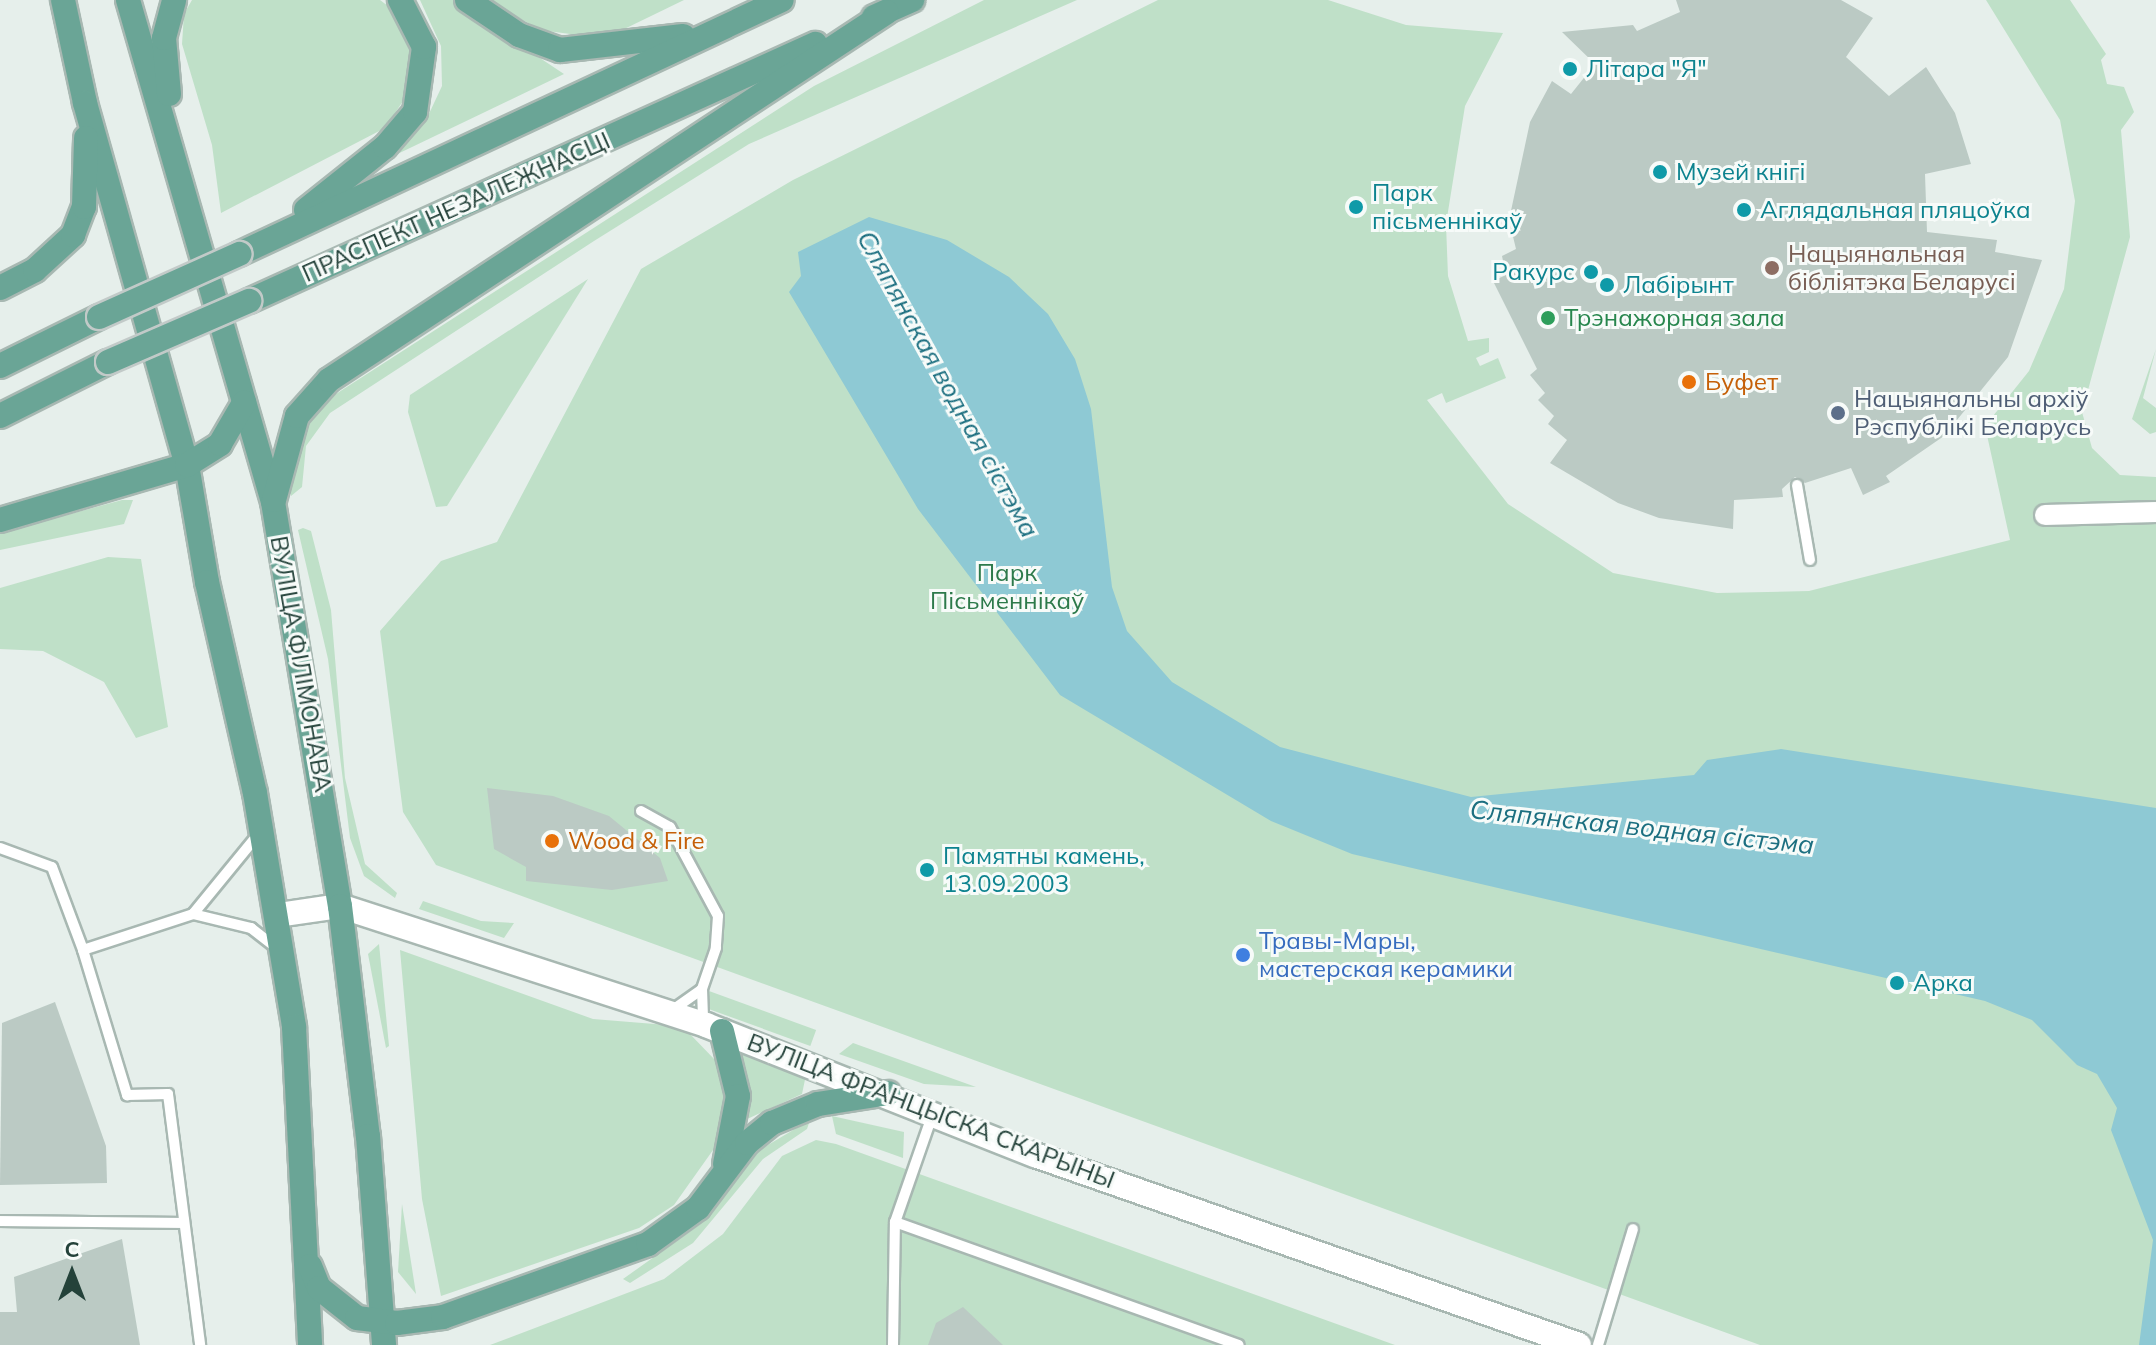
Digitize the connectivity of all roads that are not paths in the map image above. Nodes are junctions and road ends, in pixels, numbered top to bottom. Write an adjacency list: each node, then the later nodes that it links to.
1 (63, 0): 10 (main road)
2 (128, 0): 11 (main road, ВУЛІЦА ФІЛІМОНАВА)
3 (174, 0): 11 (main road)
4 (400, 0): 12 (main road)
5 (467, 0): 9 (main road)
6 (782, 0): 9 (main road, ПРАСПЕКТ НЕЗАЛЕЖНАСЦІ)
7 (912, 0): 8 (main road, ПРАСПЕКТ НЕЗАЛЕЖНАСЦІ)
8 (887, 12): 16 (main road, ПРАСПЕКТ НЕЗАЛЕЖНАСЦІ, bridge); 19 (main road)
9 (709, 32): 12 (main road, ПРАСПЕКТ НЕЗАЛЕЖНАСЦІ)
10 (85, 103): 13 (main road); 17 (main road)
11 (179, 164): 15 (main road, ВУЛІЦА ФІЛІМОНАВА)
12 (269, 239): 14 (main road, ПРАСПЕКТ НЕЗАЛЕЖНАСЦІ, bridge)
13 (0, 288)
14 (0, 366)
15 (244, 403): 17 (main road); 19 (main road, ВУЛІЦА ФІЛІМОНАВА)
16 (0, 416)
17 (187, 465): 22 (main road); 25 (main road)
18 (1797, 485): 23 (lane)
19 (273, 502): 27 (main road, ВУЛІЦА ФІЛІМОНАВА)
20 (2156, 512): 21 (street)
21 (2045, 515)
22 (0, 520)
23 (1810, 560)
24 (641, 811): 32 (lane)
25 (262, 830): 28 (lane); 29 (main road)
26 (0, 848): 30 (lane)
27 (340, 906): 29 (main road, ВУЛІЦА ФРАНЦЫСКА СКАРЫНЫ); 33 (main road, ВУЛІЦА ФРАНЦЫСКА СКАРЫНЫ); 43 (main road, ВУЛІЦА ФІЛІМОНАВА)
28 (193, 914): 30 (lane); 31 (lane)
29 (278, 915): 31 (main road)
30 (83, 950): 40 (lane)
31 (285, 957): 42 (main road)
32 (702, 989): 33 (lane); 34 (lane)
33 (667, 1013): 34 (main road, ВУЛІЦА ФРАНЦЫСКА СКАРЫНЫ)
34 (714, 1028): 35 (main road, ВУЛІЦА ФРАНЦЫСКА СКАРЫНЫ); 37 (main road)
35 (888, 1093): 36 (main road, ВУЛІЦА ФРАНЦЫСКА СКАРЫНЫ); 37 (main road)
36 (934, 1112): 39 (lane); 48 (main road, ВУЛІЦА ФРАНЦЫСКА СКАРЫНЫ)
37 (721, 1182): 43 (main road)
38 (0, 1221): 40 (lane)
39 (895, 1222): 46 (lane); 47 (lane)
40 (181, 1223): 44 (lane)
41 (1633, 1229): 49 (lane)
42 (308, 1256): 43 (main road); 45 (main road)
43 (383, 1334)
44 (200, 1345)
45 (310, 1345)
46 (893, 1345)
47 (1239, 1345)
48 (1579, 1345)
49 (1598, 1345)

